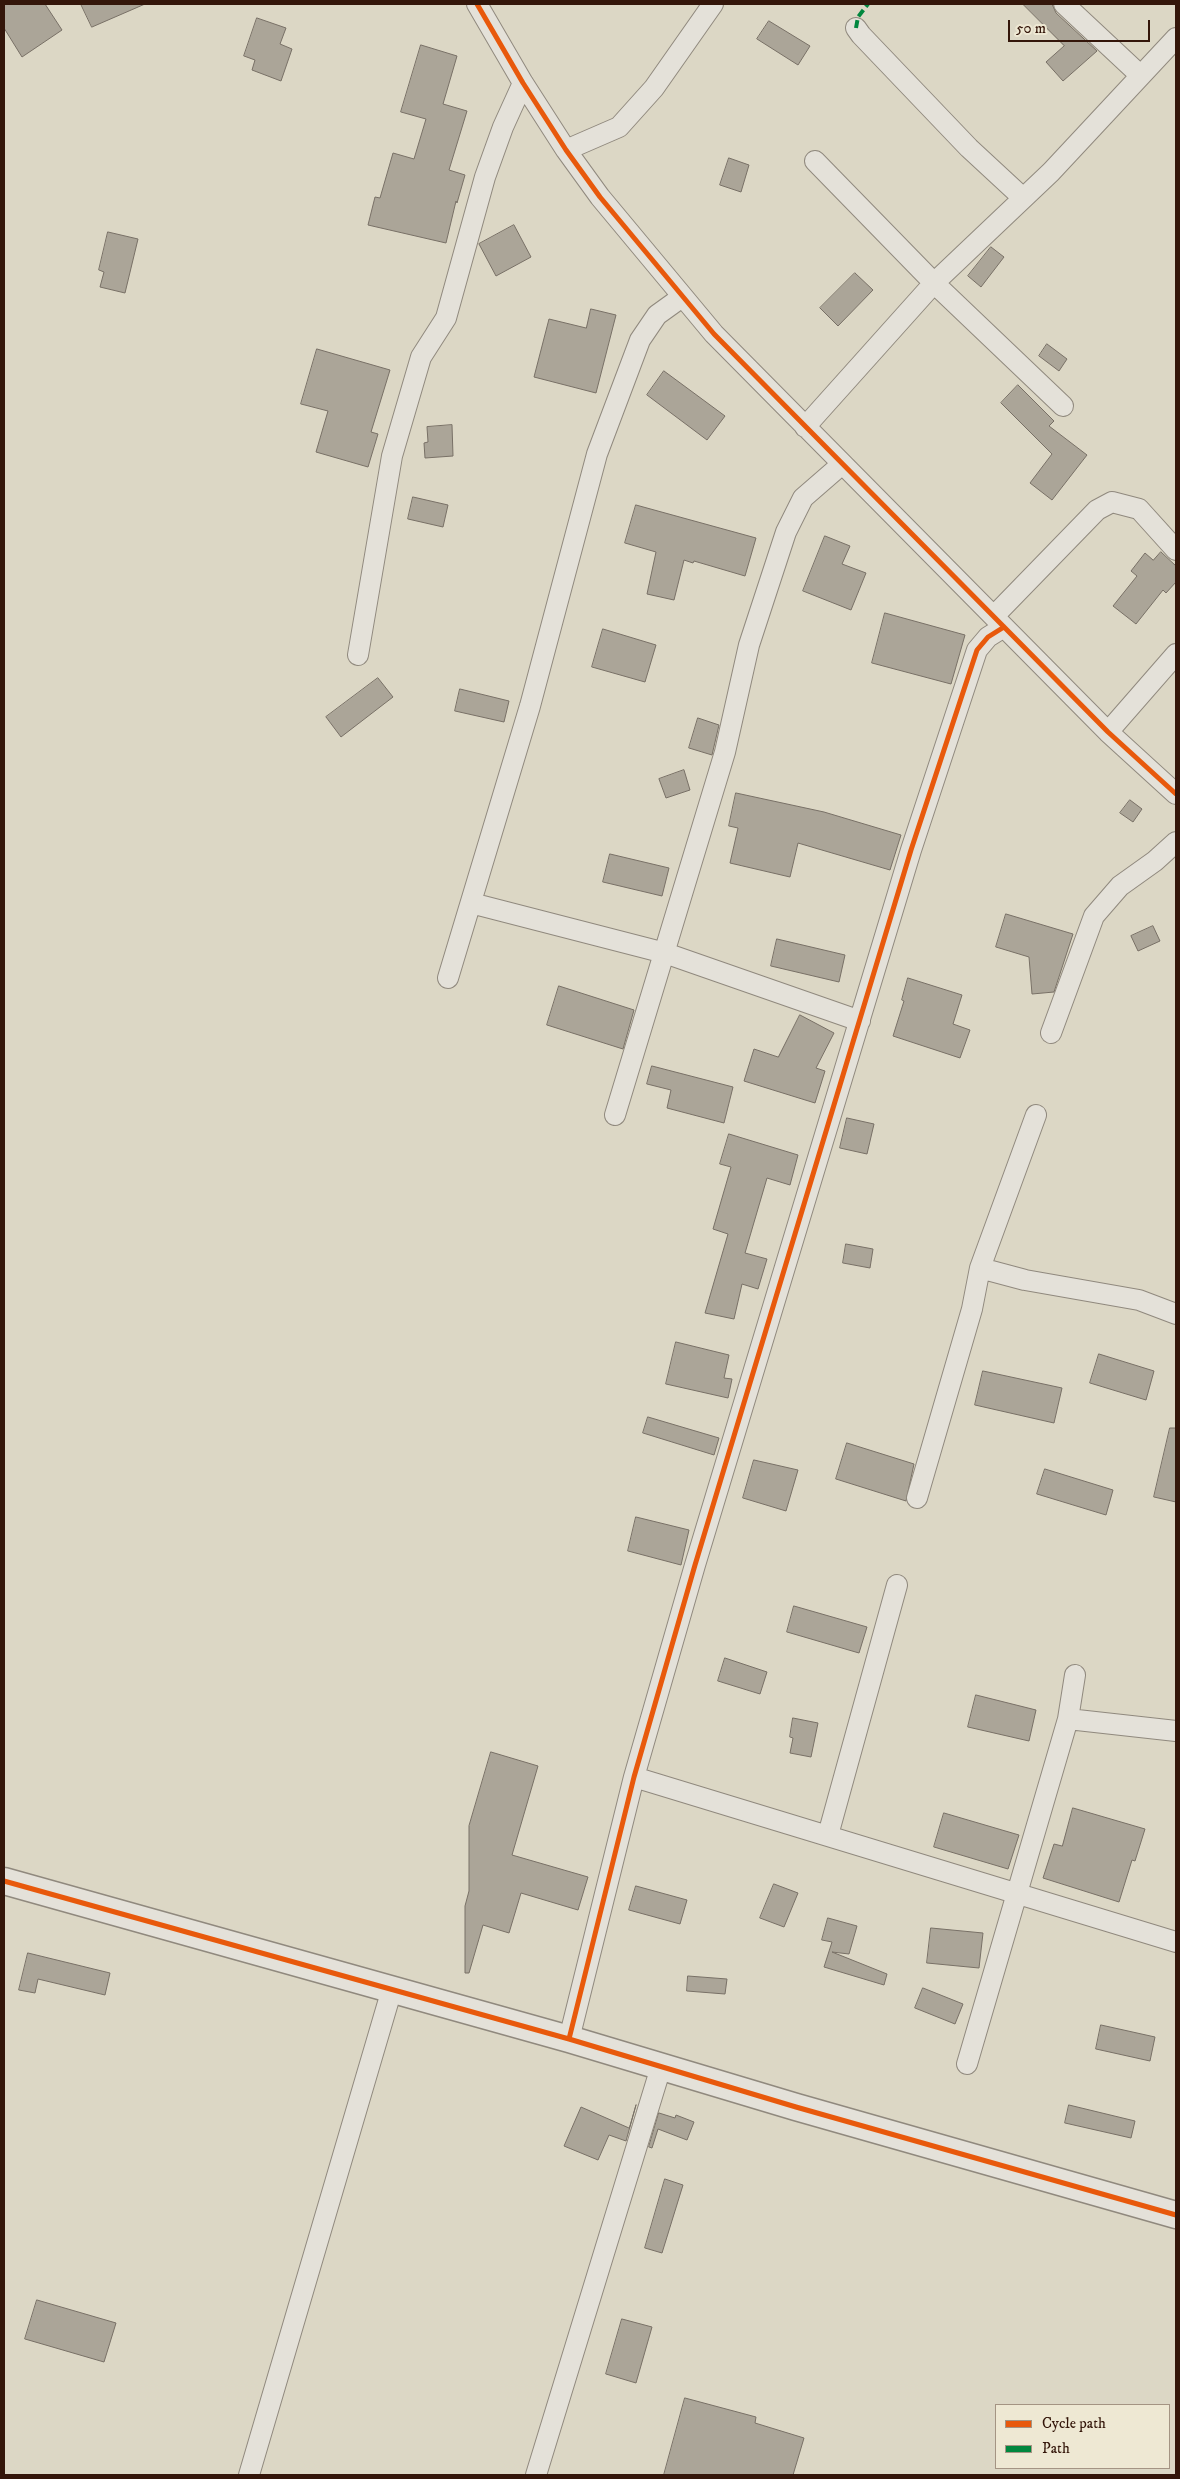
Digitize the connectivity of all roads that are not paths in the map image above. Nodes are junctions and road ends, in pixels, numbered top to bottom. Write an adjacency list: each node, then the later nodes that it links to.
1 (478, 4): 7 (street)
2 (713, 4): 8 (street)
3 (1064, 4): 6 (street)
4 (856, 28): 10 (street)
5 (1176, 38): 6 (street)
6 (1140, 75): 10 (street)
7 (523, 83): 8 (street); 19 (street)
8 (566, 150): 12 (street)
9 (815, 161): 11 (street)
10 (1023, 198): 11 (street)
11 (934, 283): 13 (street); 14 (street)
12 (682, 297): 14 (street); 23 (street)
13 (1063, 406)
14 (805, 427): 15 (street)
15 (841, 464): 17 (street); 24 (street)
16 (1176, 550): 17 (street)
17 (999, 622): 20 (street); 26 (street)
18 (1176, 654): 20 (street)
19 (358, 655)
20 (1108, 732): 21 (street)
21 (1176, 794)
22 (1176, 842): 27 (street)
23 (471, 903): 24 (street); 25 (street)
24 (665, 953): 26 (street); 28 (street)
25 (448, 978)
26 (860, 1021): 37 (street)
27 (1051, 1033)
28 (615, 1115)
29 (1036, 1115): 30 (street)
30 (980, 1268): 31 (street); 32 (street)
31 (1176, 1314)
32 (917, 1498)
33 (896, 1585): 38 (street)
34 (1075, 1675): 35 (street)
35 (1068, 1719): 36 (street); 40 (street)
36 (1176, 1731)
37 (634, 1777): 38 (street); 43 (street)
38 (828, 1835): 40 (street)
39 (4, 1881): 42 (street)
40 (1017, 1893): 41 (street); 44 (street)
41 (1176, 1942)
42 (392, 1989): 43 (street); 47 (street)
43 (569, 2039): 45 (street)
44 (967, 2064)
45 (661, 2067): 46 (street); 48 (street)
46 (1176, 2214)
47 (249, 2475)
48 (536, 2475)

